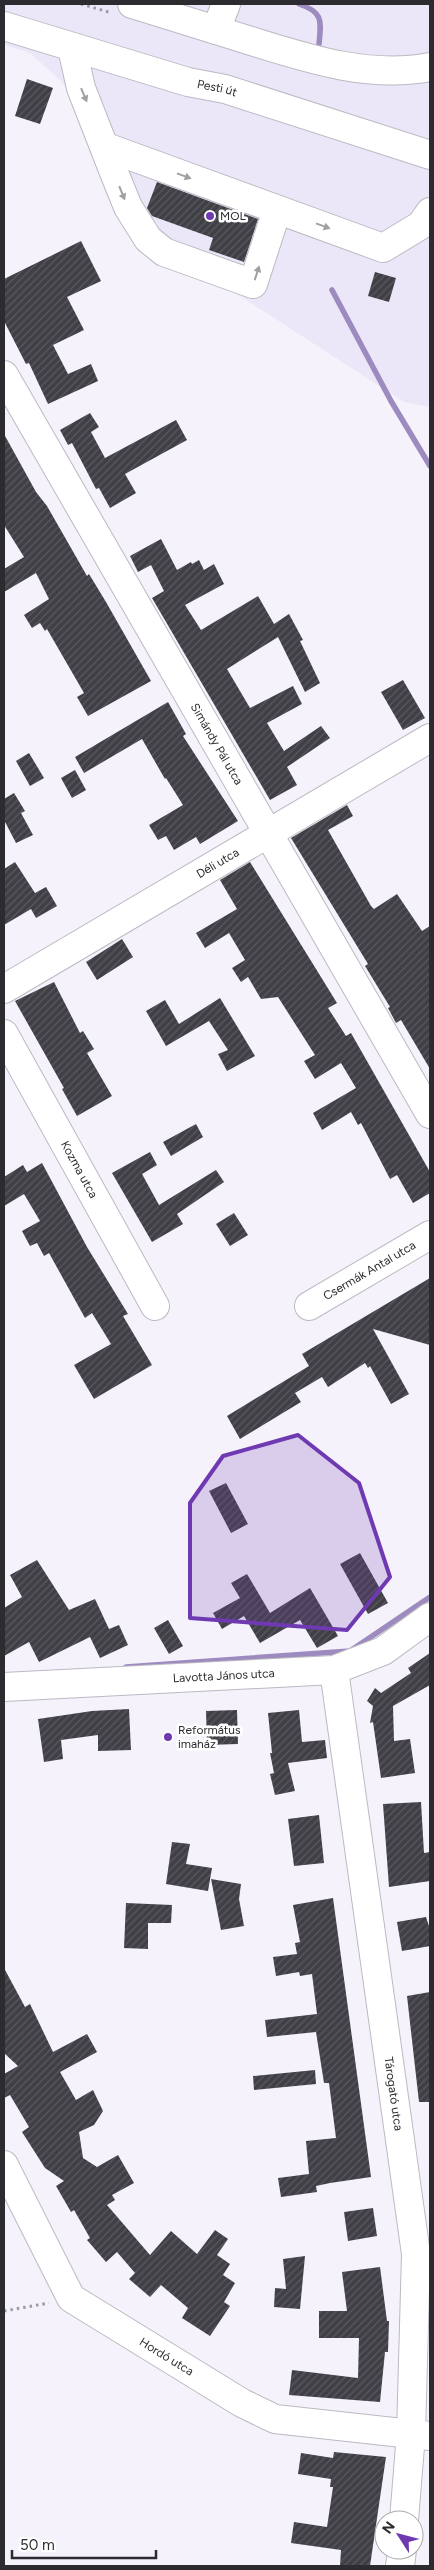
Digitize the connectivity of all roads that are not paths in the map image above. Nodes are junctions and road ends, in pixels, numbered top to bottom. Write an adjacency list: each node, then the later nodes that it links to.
1 (132, 4): 4 (street)
2 (226, 4): 4 (street)
3 (4, 26): 5 (street, Pesti út)
4 (216, 30): 6 (street)
5 (72, 48): 7 (street, one-way to 7); 8 (street, Pesti út)
6 (430, 67)
7 (106, 147): 9 (street, one-way to 9); 9 (street, one-way to 9)
8 (430, 155)
9 (277, 210): 10 (street, one-way to 10)
10 (430, 212)
11 (4, 375): 13 (street, Simándy Pál utca)
12 (430, 738): 13 (street, Déli utca)
13 (268, 834): 14 (street, Déli utca); 16 (street, Simándy Pál utca)
14 (4, 989)
15 (4, 1034): 18 (street, Kozma utca)
16 (430, 1114)
17 (430, 1235): 19 (street, Csermák Antal utca)
18 (155, 1306)
19 (310, 1306)
20 (430, 1617): 21 (street, Lavotta János utca)
21 (334, 1670): 22 (street, Lavotta János utca); 24 (street, Tárogató utca)
22 (4, 1687)
23 (4, 2165): 24 (street, Hordó utca)
24 (420, 2435): 25 (street, Tárogató utca)
25 (406, 2510)

